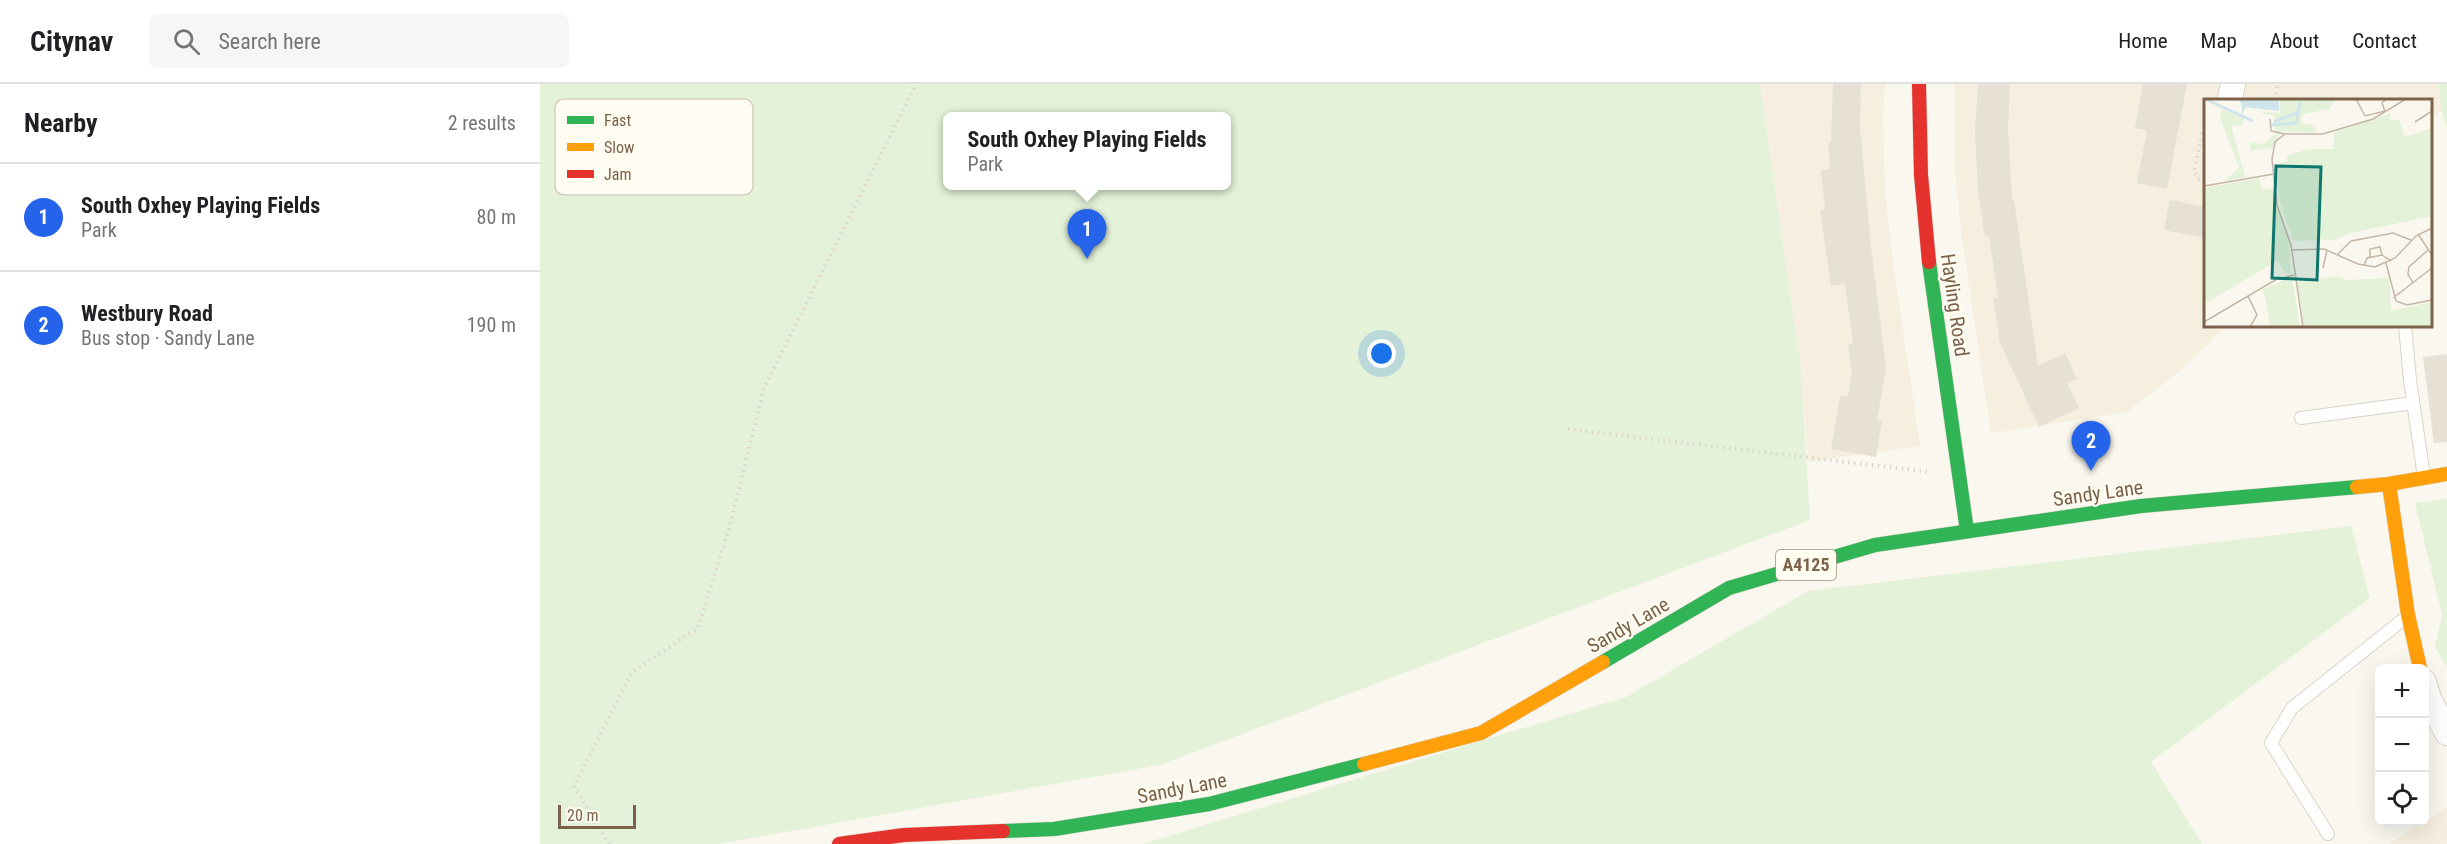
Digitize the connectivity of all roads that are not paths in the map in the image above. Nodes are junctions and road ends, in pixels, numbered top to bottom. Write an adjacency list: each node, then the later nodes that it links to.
1 (1919, 84): 8 (main road, Hayling Road)
2 (2405, 327): 3 (lane)
3 (2413, 403): 4 (lane); 6 (lane)
4 (2301, 418)
5 (2447, 474): 6 (main road, Sandy Lane / A4125)
6 (2424, 478): 7 (main road, Sandy Lane / A4125)
7 (2389, 484): 8 (main road, Sandy Lane / A4125); 9 (main road)
8 (1967, 531): 14 (main road, Sandy Lane / A4125)
9 (2408, 615): 10 (main road); 13 (lane)
10 (2419, 664)
11 (2429, 698): 12 (street)
12 (2447, 734)
13 (2328, 834)
14 (904, 840): 15 (main road, Sandy Lane / A4125)
15 (839, 844)

